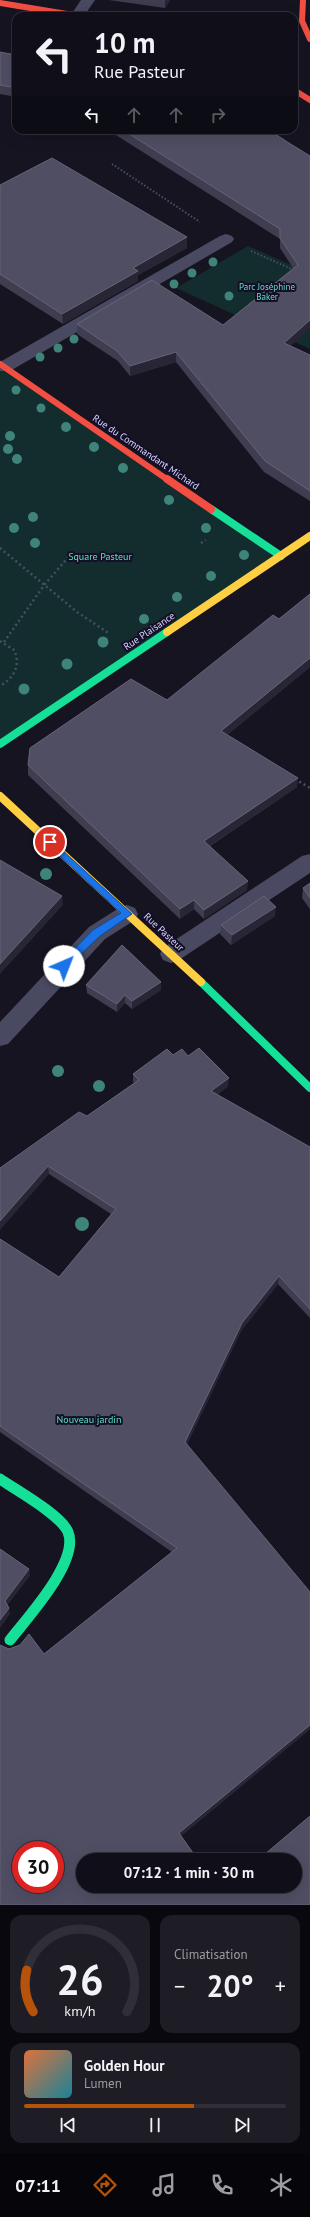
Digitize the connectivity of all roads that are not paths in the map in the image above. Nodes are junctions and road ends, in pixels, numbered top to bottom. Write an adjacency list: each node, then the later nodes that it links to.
1 (88, 0): 5 (street)
2 (303, 0): 6 (street)
3 (0, 3): 4 (street)
4 (54, 12)
5 (80, 12)
6 (310, 39)
7 (298, 92): 8 (street)
8 (310, 100)
9 (226, 239): 10 (street)
10 (2, 366): 12 (street, Rue du Commandant Michard)
11 (310, 536): 12 (street, Rue Plaisance)
12 (281, 556): 13 (street, Rue Plaisance)
13 (0, 744)
14 (0, 796): 16 (street, Rue Pasteur)
15 (310, 862): 17 (street)
16 (127, 914): 17 (street, Rue Pasteur); 18 (street)
17 (171, 954): 19 (street, Rue Pasteur)
18 (0, 1037)
19 (310, 1088)
20 (0, 1479): 21 (street)
21 (10, 1640)

